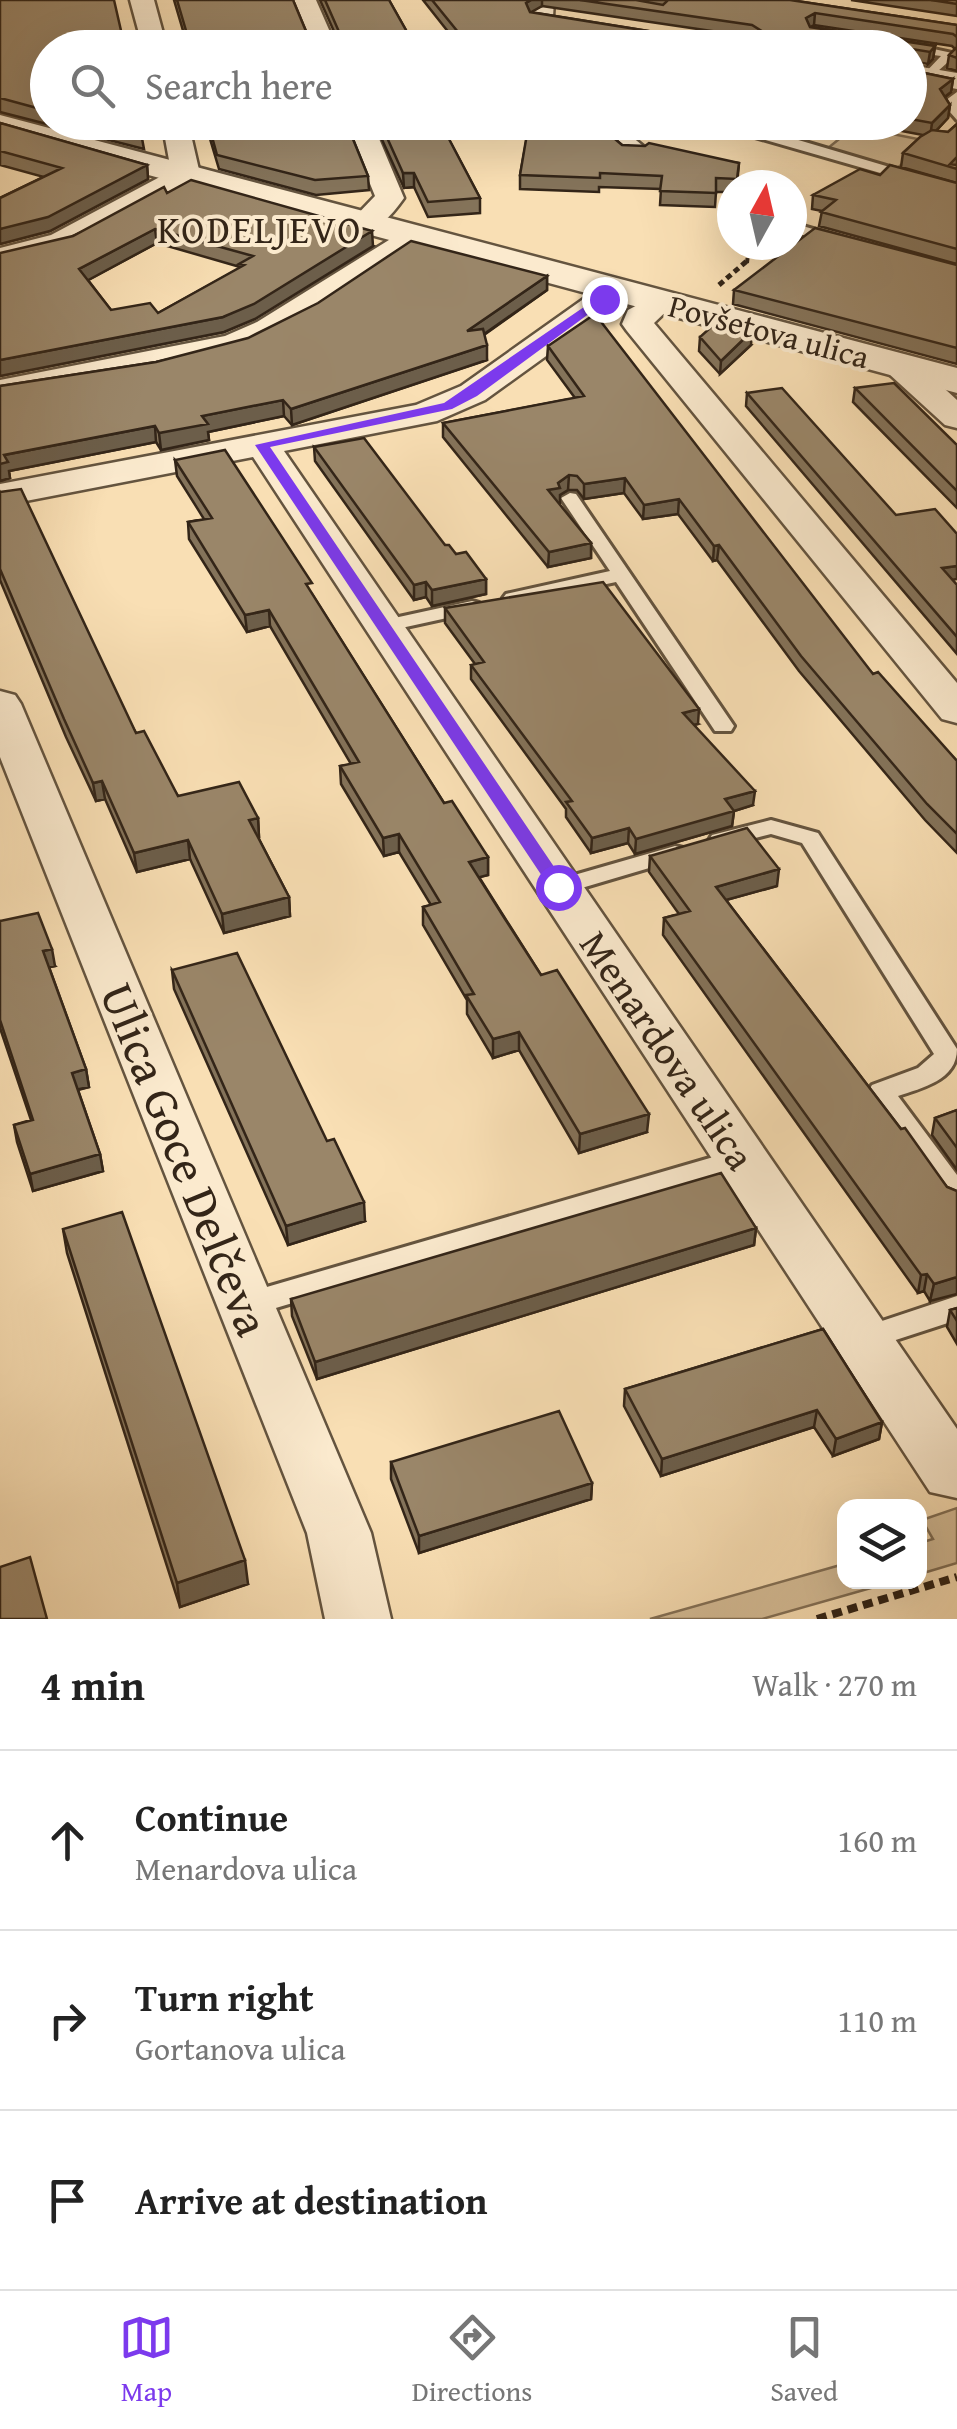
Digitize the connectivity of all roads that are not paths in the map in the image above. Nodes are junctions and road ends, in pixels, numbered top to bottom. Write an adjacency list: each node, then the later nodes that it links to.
1 (142, 0): 3 (street)
2 (304, 0): 4 (street)
3 (150, 30)
4 (317, 30)
5 (927, 51): 6 (lane)
6 (927, 70)
7 (927, 76): 8 (street)
8 (957, 81)
9 (957, 96): 10 (lane)
10 (954, 123)
11 (0, 125): 12 (street, Povšetova ulica)
12 (30, 133)
13 (57, 140): 19 (street, Povšetova ulica)
14 (179, 140): 19 (street)
15 (366, 140): 21 (street)
16 (620, 140): 18 (street)
17 (783, 140): 20 (lane)
18 (634, 150)
19 (186, 174): 21 (street, Povšetova ulica); 25 (street)
20 (957, 192)
21 (366, 222): 23 (street, Povšetova ulica)
22 (807, 231): 24 (lane)
23 (415, 236): 26 (street, Povšetova ulica); 30 (street)
24 (860, 247)
25 (0, 257)
26 (616, 290): 27 (street, Povšetova ulica); 32 (street)
27 (660, 302): 28 (street, Povšetova ulica); 38 (street)
28 (900, 366): 29 (street, Povšetova ulica); 31 (street, Povšetova ulica)
29 (957, 381)
30 (0, 390)
31 (957, 418)
32 (262, 445): 33 (street); 36 (street, Menardova ulica)
33 (0, 495)
34 (570, 498): 35 (lane)
35 (620, 575): 36 (lane); 39 (lane)
36 (383, 626): 40 (street, Menardova ulica)
37 (0, 704): 43 (street, Ulica Goce Delčeva)
38 (957, 710)
39 (723, 726)
40 (558, 887): 41 (street, Menardova ulica); 42 (lane)
41 (741, 1159): 43 (lane); 45 (street, Menardova ulica)
42 (957, 1195)
43 (246, 1305): 47 (street, Ulica Goce Delčeva)
44 (957, 1308): 45 (lane)
45 (862, 1339): 46 (street, Menardova ulica)
46 (952, 1473)
47 (358, 1619)

